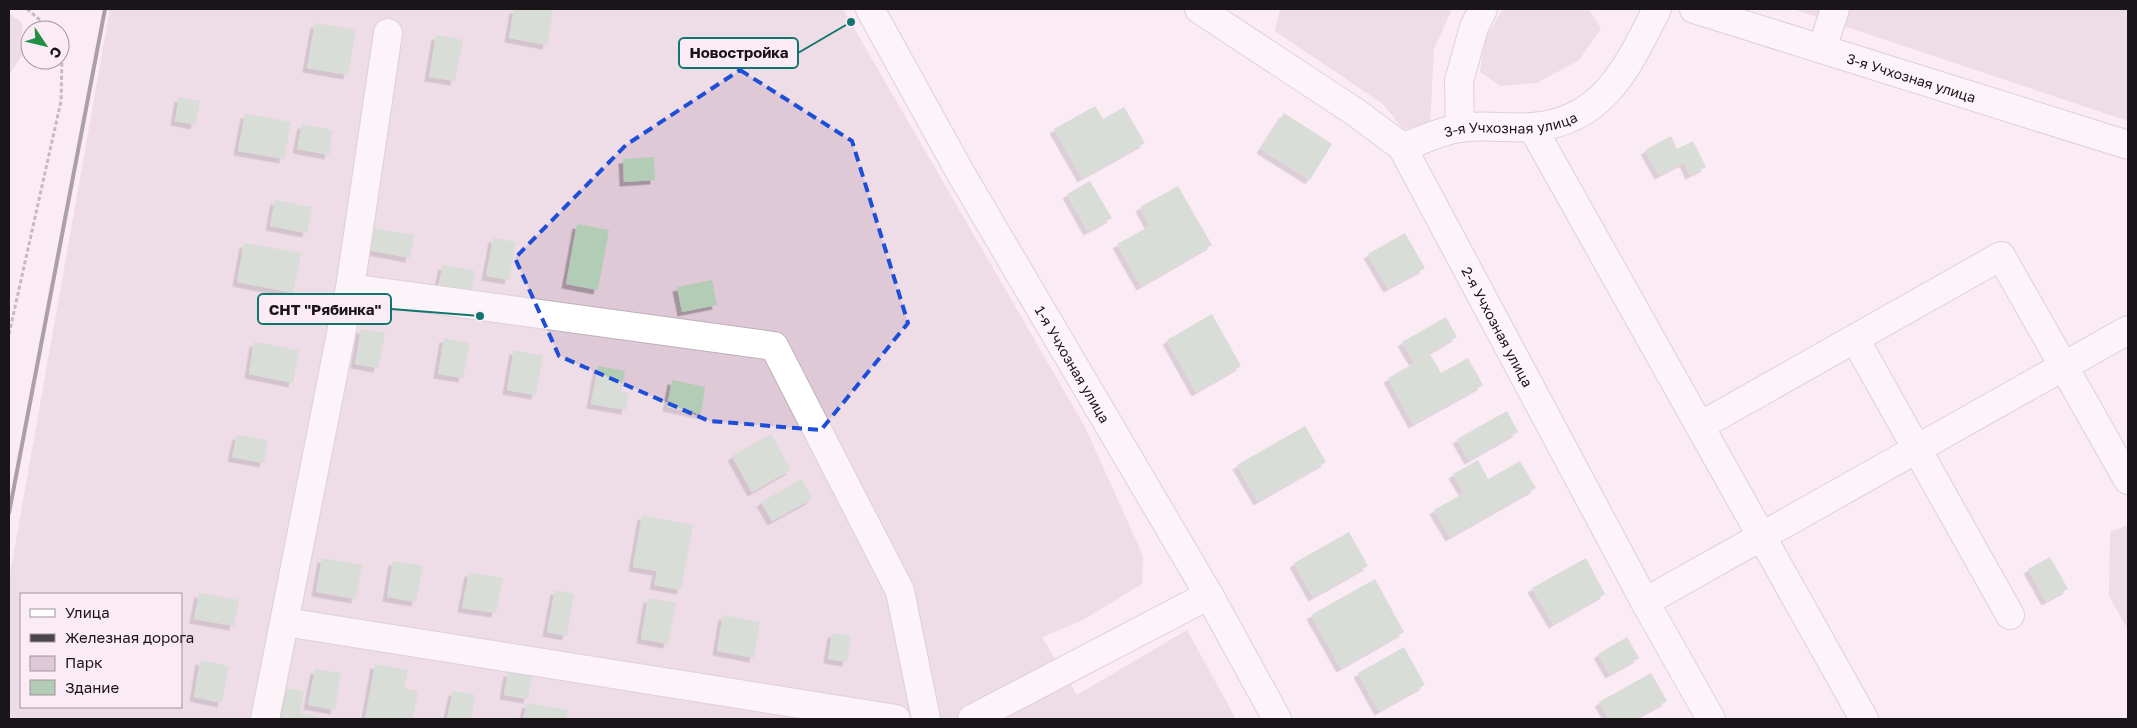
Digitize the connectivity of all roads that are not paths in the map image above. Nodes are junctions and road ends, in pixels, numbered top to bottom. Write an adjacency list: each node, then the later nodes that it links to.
1 (870, 9): 21 (street, 1-я Учхозная улица)
2 (1483, 9): 10 (street)
3 (1657, 9): 9 (street, 3-я Учхозная улица)
4 (1694, 9): 8 (street, 3-я Учхозная улица)
5 (1836, 9): 8 (street)
6 (1211, 12): 12 (street, 2-я Учхозная улица)
7 (388, 33): 13 (street)
8 (1822, 48): 11 (street, 3-я Учхозная улица)
9 (1532, 127): 10 (street, 3-я Учхозная улица); 17 (street)
10 (1460, 128): 12 (street, 3-я Учхозная улица)
11 (2128, 145)
12 (1402, 147): 22 (street, 2-я Учхозная улица)
13 (350, 288): 24 (street); 27 (street)
14 (2128, 330): 16 (street)
15 (1855, 339): 16 (street); 17 (street); 18 (street)
16 (2063, 367): 18 (street); 19 (street)
17 (1700, 426): 20 (street)
18 (1917, 449): 20 (street); 23 (street)
19 (2128, 480)
20 (1762, 536): 22 (street); 31 (street)
21 (1209, 595): 28 (street); 29 (street, 1-я Учхозная улица)
22 (1645, 602): 30 (street, 2-я Учхозная улица)
23 (2010, 615)
24 (285, 622): 25 (street); 26 (street)
25 (265, 719)
26 (896, 719)
27 (926, 719)
28 (972, 719)
29 (1277, 719)
30 (1711, 719)
31 (1864, 719)

